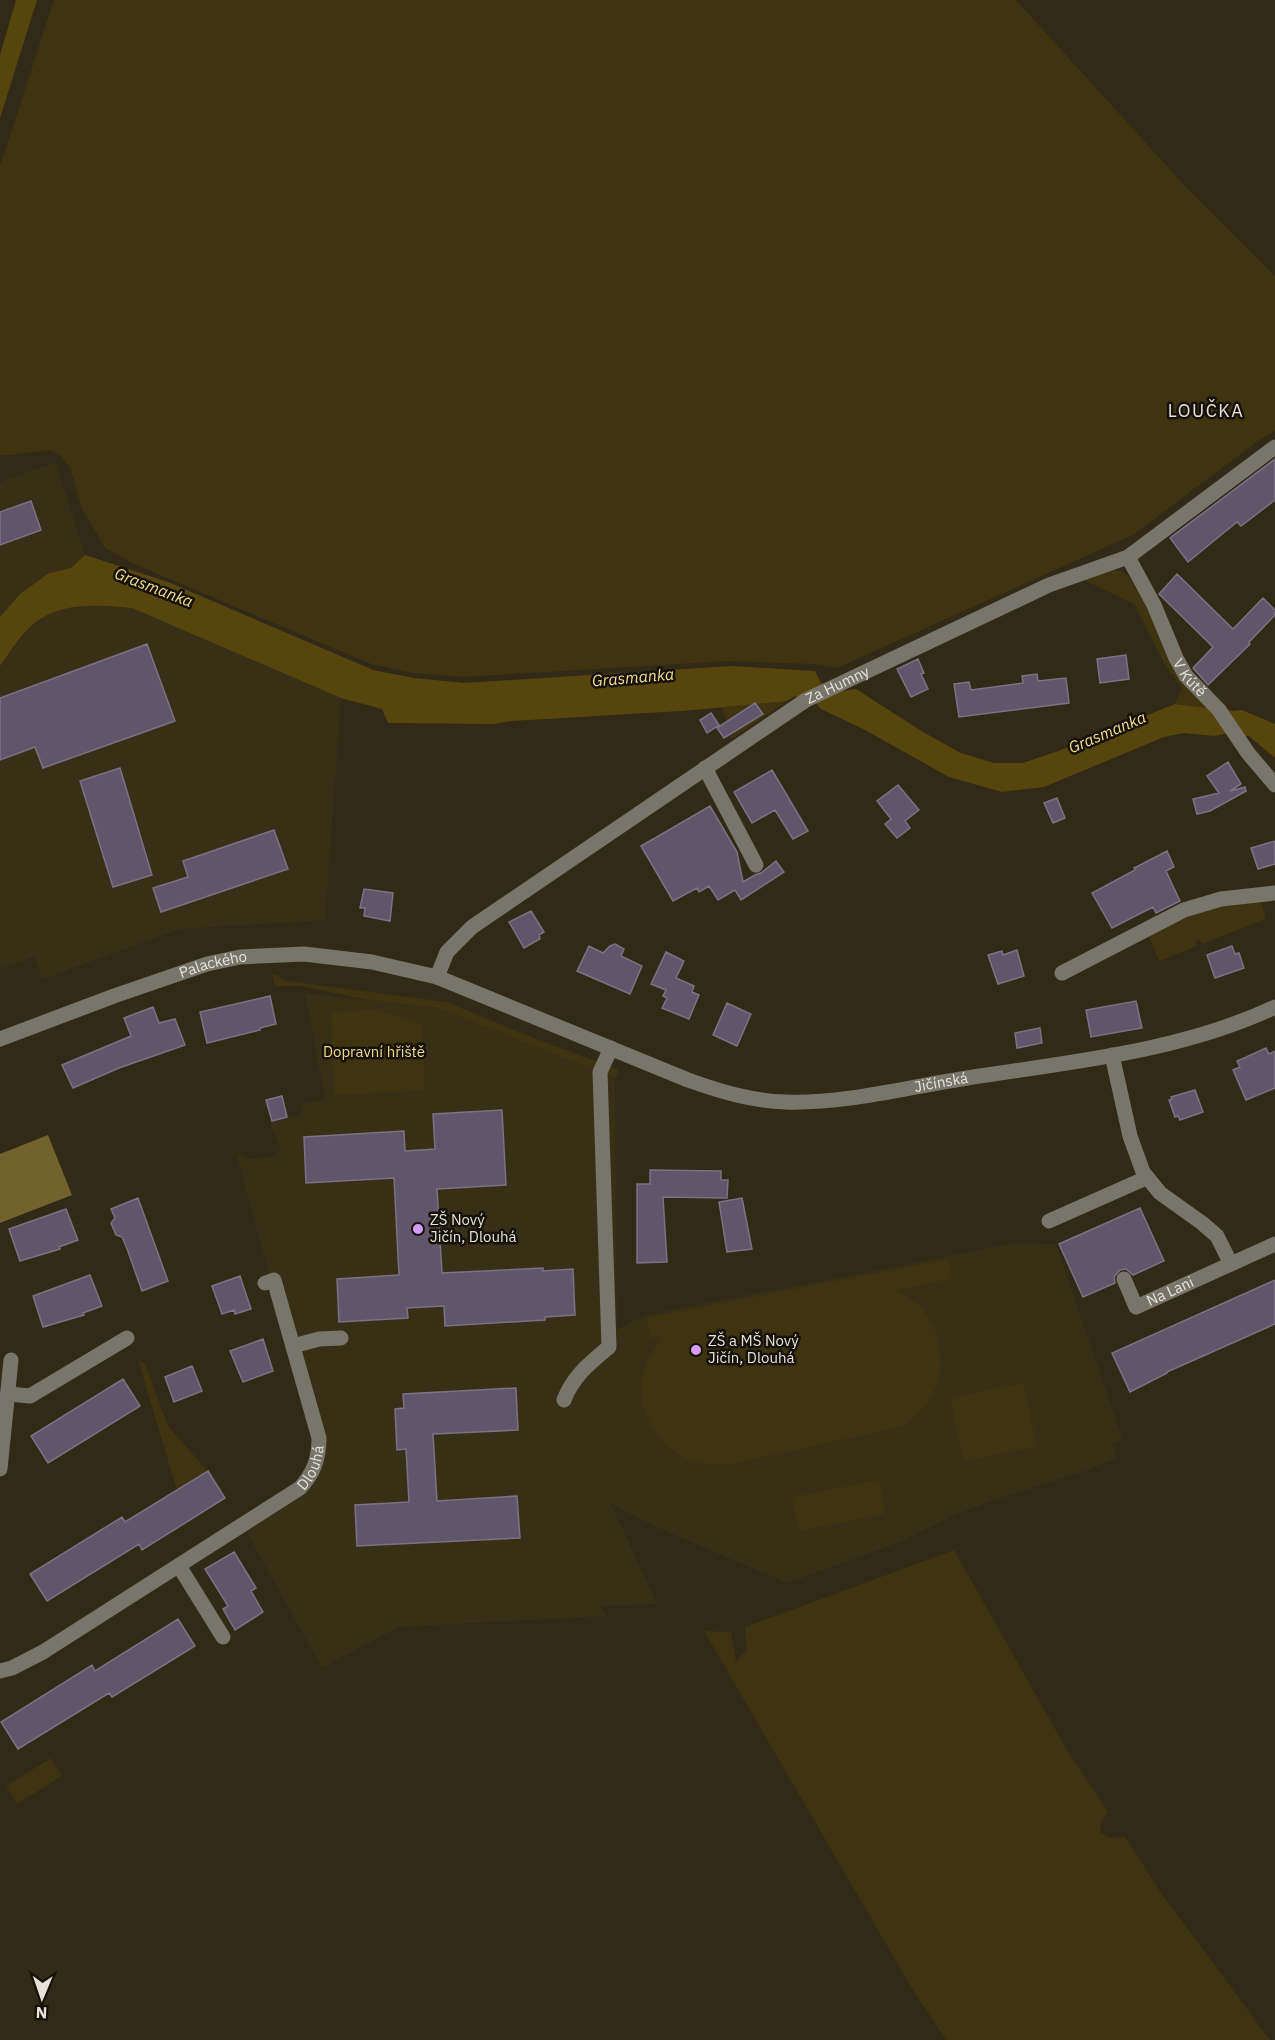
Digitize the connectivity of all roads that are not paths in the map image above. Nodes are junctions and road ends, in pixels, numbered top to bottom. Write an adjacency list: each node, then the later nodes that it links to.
1 (1275, 447): 2 (street, Za Humny)
2 (1128, 557): 3 (street, Za Humny); 4 (street, V Kútě)
3 (705, 768): 5 (street); 8 (street, Za Humny)
4 (1275, 785)
5 (756, 865)
6 (1275, 893): 7 (street)
7 (1062, 973)
8 (437, 977): 10 (street, Palackého); 11 (street, Jičínská)
9 (1275, 1007): 12 (street, Jičínská)
10 (0, 1040)
11 (610, 1048): 12 (street, Jičínská); 24 (street)
12 (1112, 1055): 13 (street)
13 (1146, 1178): 14 (street); 16 (street)
14 (1049, 1221)
15 (1275, 1244): 16 (street, Na Lani)
16 (1231, 1264): 17 (street, Na Lani)
17 (1124, 1279)
18 (265, 1283): 21 (street, Dlouhá)
19 (127, 1338): 23 (street)
20 (341, 1338): 21 (street)
21 (292, 1346): 26 (street, Dlouhá)
22 (11, 1360): 23 (street)
23 (8, 1394): 25 (street)
24 (564, 1400)
25 (0, 1469)
26 (179, 1566): 27 (street); 28 (street, Dlouhá)
27 (223, 1637)
28 (0, 1671)

